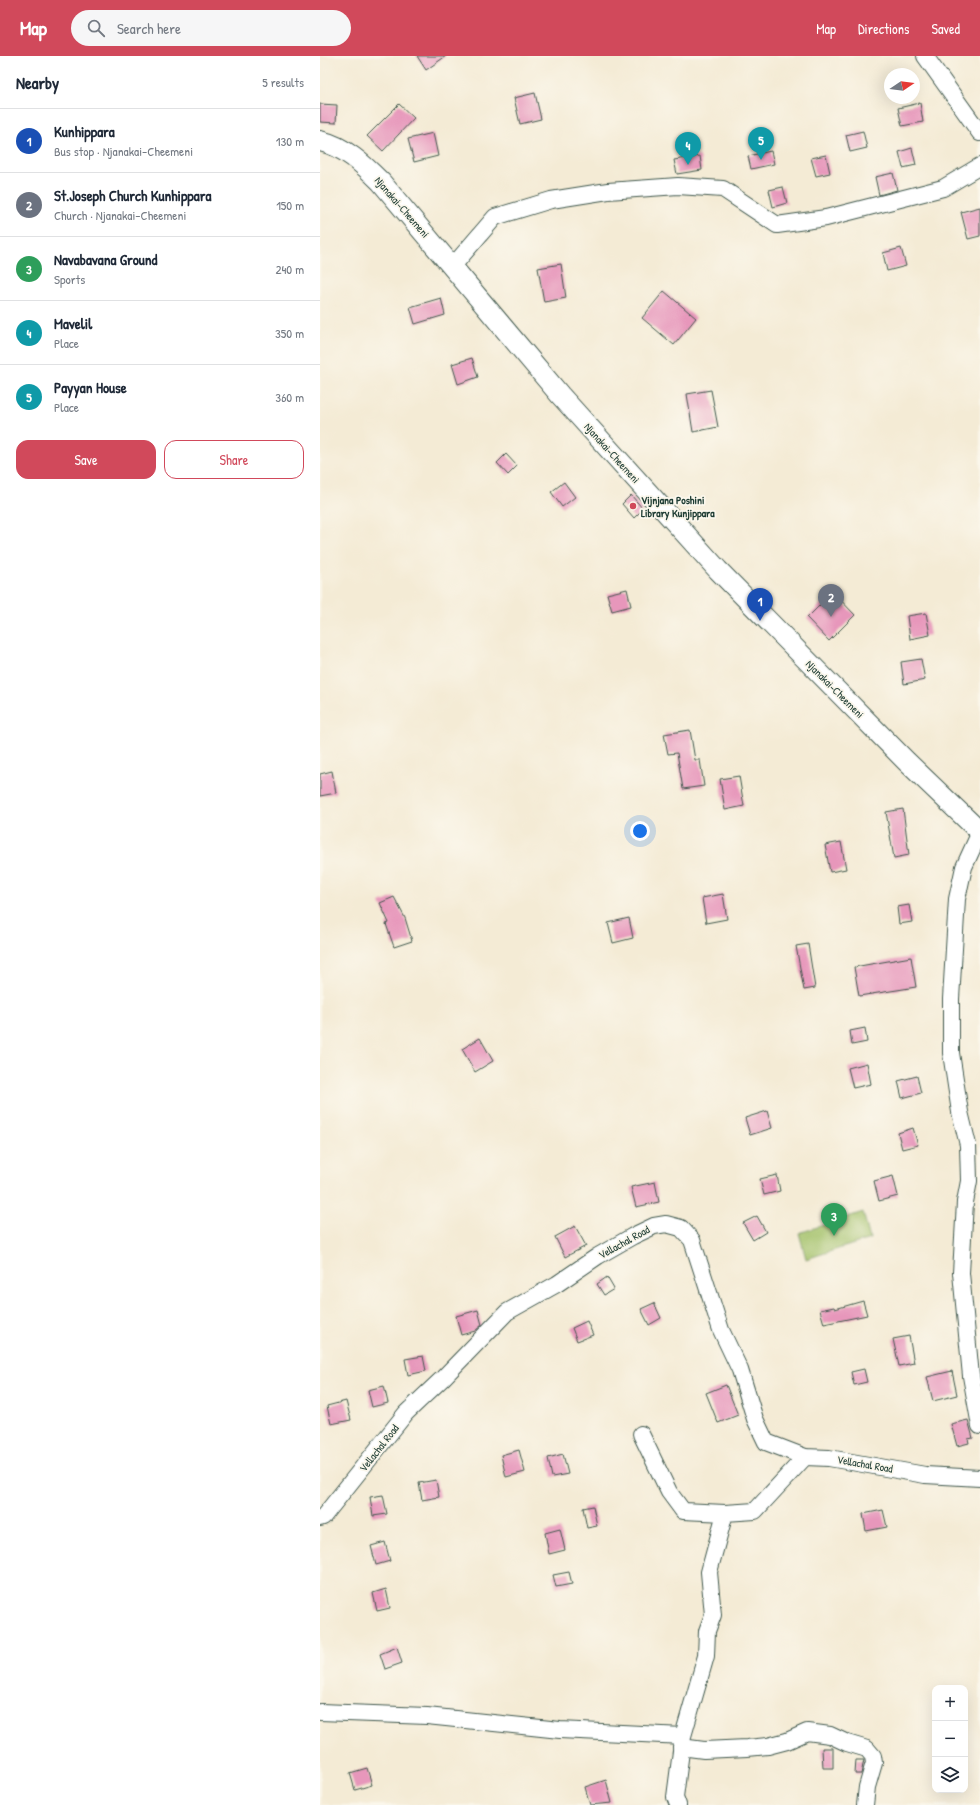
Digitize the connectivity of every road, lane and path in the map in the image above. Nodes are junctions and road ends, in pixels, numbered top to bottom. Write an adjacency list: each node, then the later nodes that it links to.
1 (925, 56): 2 (street)
2 (980, 132)
3 (320, 141): 5 (main road, Njanakai-Cheemeni)
4 (980, 166): 5 (street)
5 (453, 266): 6 (main road, Njanakai-Cheemeni)
6 (980, 832): 7 (street)
7 (980, 1426)
8 (641, 1434): 11 (street)
9 (805, 1457): 10 (street, Vellachal Road); 11 (street); 12 (street, Vellachal Road)
10 (980, 1478)
11 (725, 1513): 14 (street)
12 (320, 1518)
13 (320, 1712): 14 (street)
14 (682, 1741): 15 (street); 16 (street)
15 (678, 1805)
16 (865, 1805)

